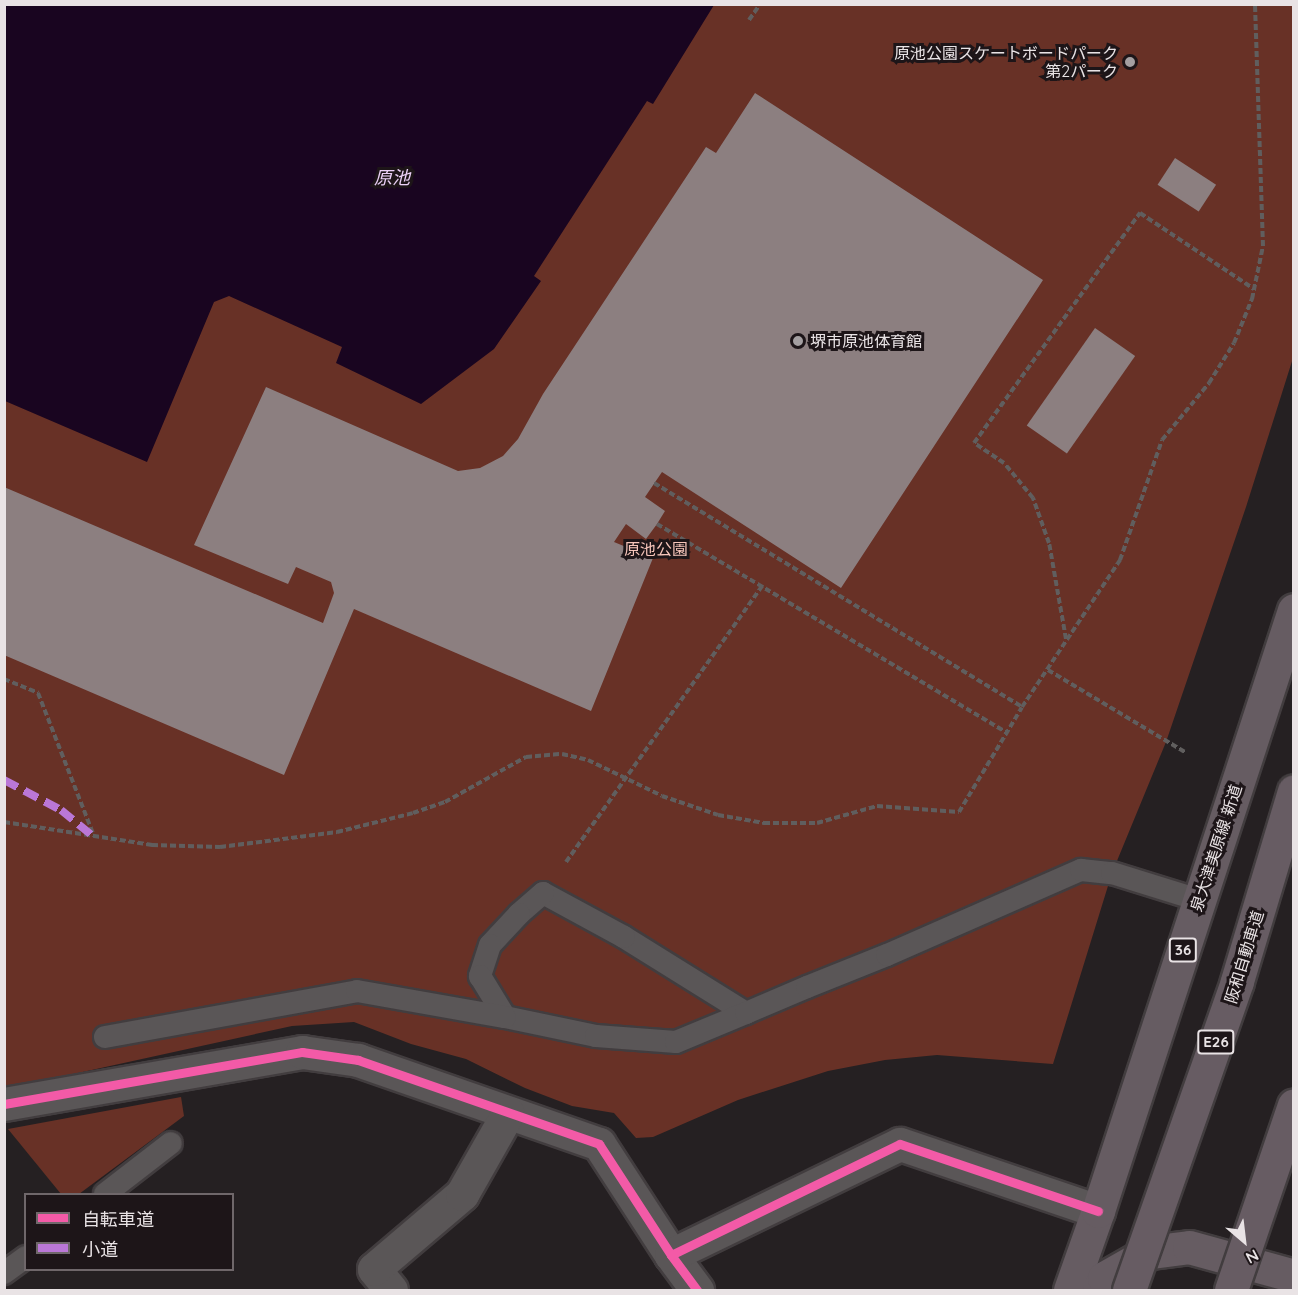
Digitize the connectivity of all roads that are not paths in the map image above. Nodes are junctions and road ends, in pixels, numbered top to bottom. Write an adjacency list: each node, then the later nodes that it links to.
1 (1293, 610): 3 (main road, 泉大津美原線 新道 / 36)
2 (1293, 791): 21 (highway, 阪和自動車道 / E26, bridge)
3 (1199, 900): 4 (lane); 12 (main road, 泉大津美原線 新道 / 36)
4 (746, 1013): 5 (lane); 5 (lane)
5 (505, 1017): 6 (lane)
6 (105, 1037)
7 (4, 1104): 9 (street)
8 (1293, 1105): 22 (highway, bridge)
9 (508, 1113): 13 (street); 17 (street)
10 (171, 1143): 11 (lane)
11 (106, 1193)
12 (1098, 1211): 13 (street); 19 (main road, 泉大津美原線 新道 / 36)
13 (670, 1255): 18 (street)
14 (24, 1258): 15 (lane)
15 (4, 1273)
16 (1293, 1276): 20 (main road)
17 (391, 1290)
18 (697, 1290)
19 (1070, 1290)
20 (1099, 1290)
21 (1129, 1290)
22 (1231, 1290)

